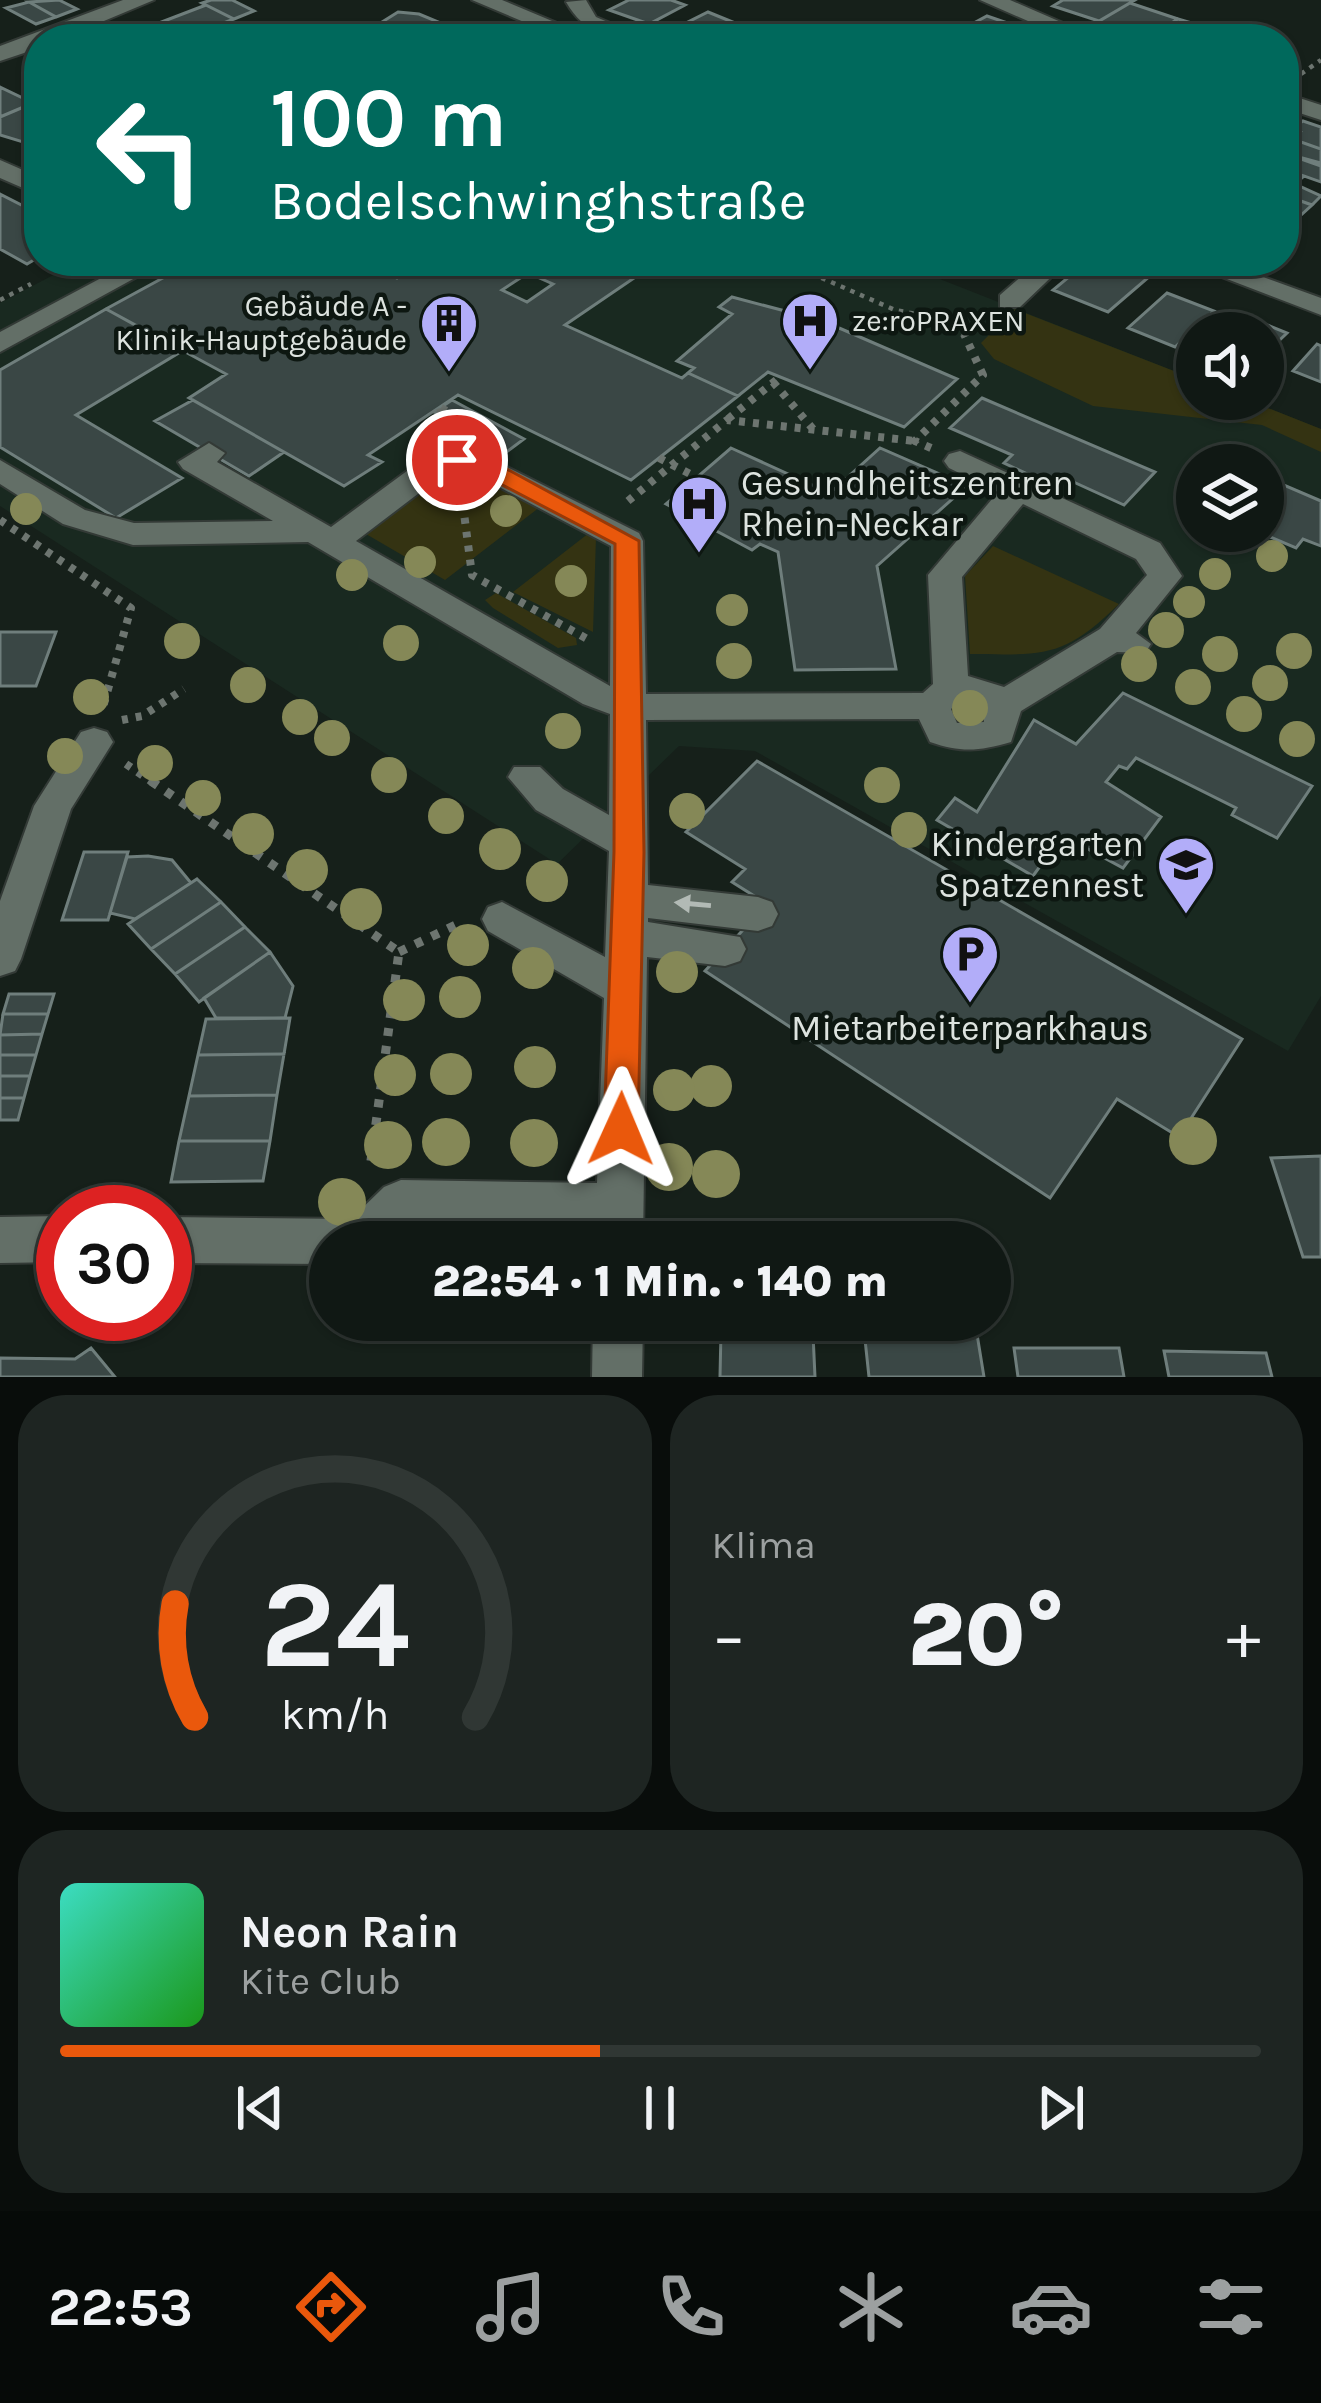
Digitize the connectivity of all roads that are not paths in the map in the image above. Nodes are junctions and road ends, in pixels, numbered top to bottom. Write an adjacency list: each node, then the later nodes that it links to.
1 (143, 0): 6 (street)
2 (483, 0): 5 (street)
3 (991, 0): 9 (street)
4 (579, 1): 5 (street); 8 (street)
5 (536, 21): 7 (street)
6 (80, 24)
7 (543, 24)
8 (596, 24)
9 (1051, 24)
10 (125, 276): 15 (street)
11 (1038, 276): 13 (street)
12 (1233, 276): 14 (street)
13 (1010, 301)
14 (1321, 308)
15 (0, 343)
16 (209, 453): 20 (street)
17 (960, 461): 19 (street)
18 (0, 470): 20 (street)
19 (1018, 489): 21 (street); 21 (street)
20 (323, 536): 22 (street); 22 (street)
21 (941, 698): 22 (street)
22 (629, 706): 25 (street)
23 (96, 734): 30 (street)
24 (594, 820): 25 (street)
25 (629, 844): 28 (street)
26 (758, 914): 28 (street, one-way to 28)
27 (486, 918): 31 (street)
28 (627, 918): 29 (street); 31 (street)
29 (725, 950)
30 (0, 959)
31 (625, 988): 34 (street)
32 (382, 1221): 33 (street)
33 (606, 1221)
34 (619, 1221)
35 (36, 1239): 36 (street)
36 (0, 1240)
37 (192, 1240): 38 (street)
38 (309, 1241)
39 (618, 1341): 40 (street)
40 (617, 1377)

